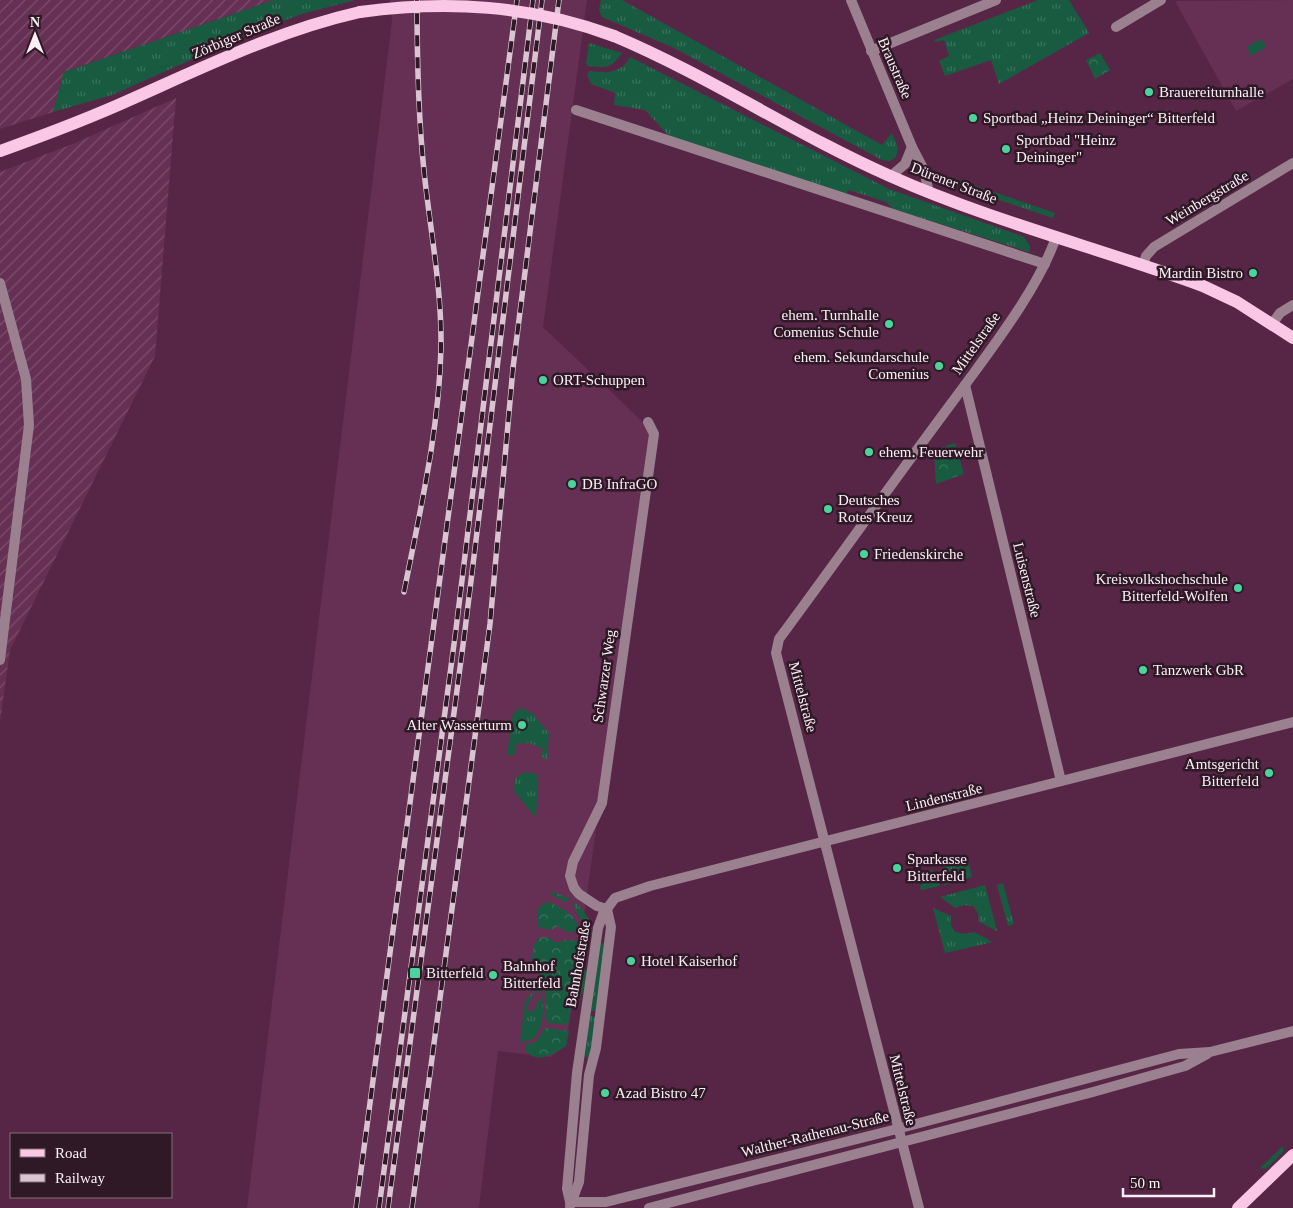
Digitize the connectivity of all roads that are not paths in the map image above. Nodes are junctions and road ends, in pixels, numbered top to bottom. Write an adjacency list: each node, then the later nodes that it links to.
1 (851, 0): 6 (street, Braustraße)
2 (996, 0): 6 (street)
3 (1162, 0): 4 (street)
4 (1116, 27)
5 (614, 36): 9 (main road, Zörbiger Straße, bridge); 11 (main road, Dürener Straße)
6 (871, 51): 8 (street, Braustraße)
7 (576, 110): 14 (street)
8 (912, 146): 11 (street); 12 (street, Braustraße)
9 (0, 151)
10 (1293, 163): 15 (street, Weinbergstraße)
11 (891, 176): 12 (main road, Dürener Straße)
12 (929, 193): 13 (main road, Dürener Straße)
13 (1056, 237): 14 (street, Mittelstraße); 15 (main road, Dürener Straße)
14 (1045, 264): 20 (street, Mittelstraße)
15 (1143, 265): 18 (main road, Dürener Straße)
16 (0, 283): 22 (street)
17 (1293, 305): 18 (street)
18 (1272, 324): 19 (main road, Dürener Straße)
19 (1293, 338)
20 (965, 385): 24 (street, Luisenstraße); 25 (street, Mittelstraße)
21 (648, 422): 26 (street, Schwarzer Weg)
22 (0, 660)
23 (1293, 722): 24 (street, Lindenstraße)
24 (1061, 782): 25 (street, Lindenstraße)
25 (825, 842): 26 (street, Lindenstraße); 29 (street, Mittelstraße)
26 (608, 909): 32 (street, Bahnhofstraße); 32 (street, Bahnhofstraße)
27 (1293, 1031): 28 (street, Walther-Rathenau-Straße)
28 (1210, 1052): 29 (street, Walther-Rathenau-Straße); 30 (street, Walther-Rathenau-Straße)
29 (897, 1129): 30 (street, Mittelstraße); 32 (street, Walther-Rathenau-Straße)
30 (900, 1142): 33 (street, Walther-Rathenau-Straße); 34 (street, Mittelstraße)
31 (1293, 1155): 35 (main road)
32 (570, 1205)
33 (649, 1208)
34 (919, 1208)
35 (1238, 1208)

